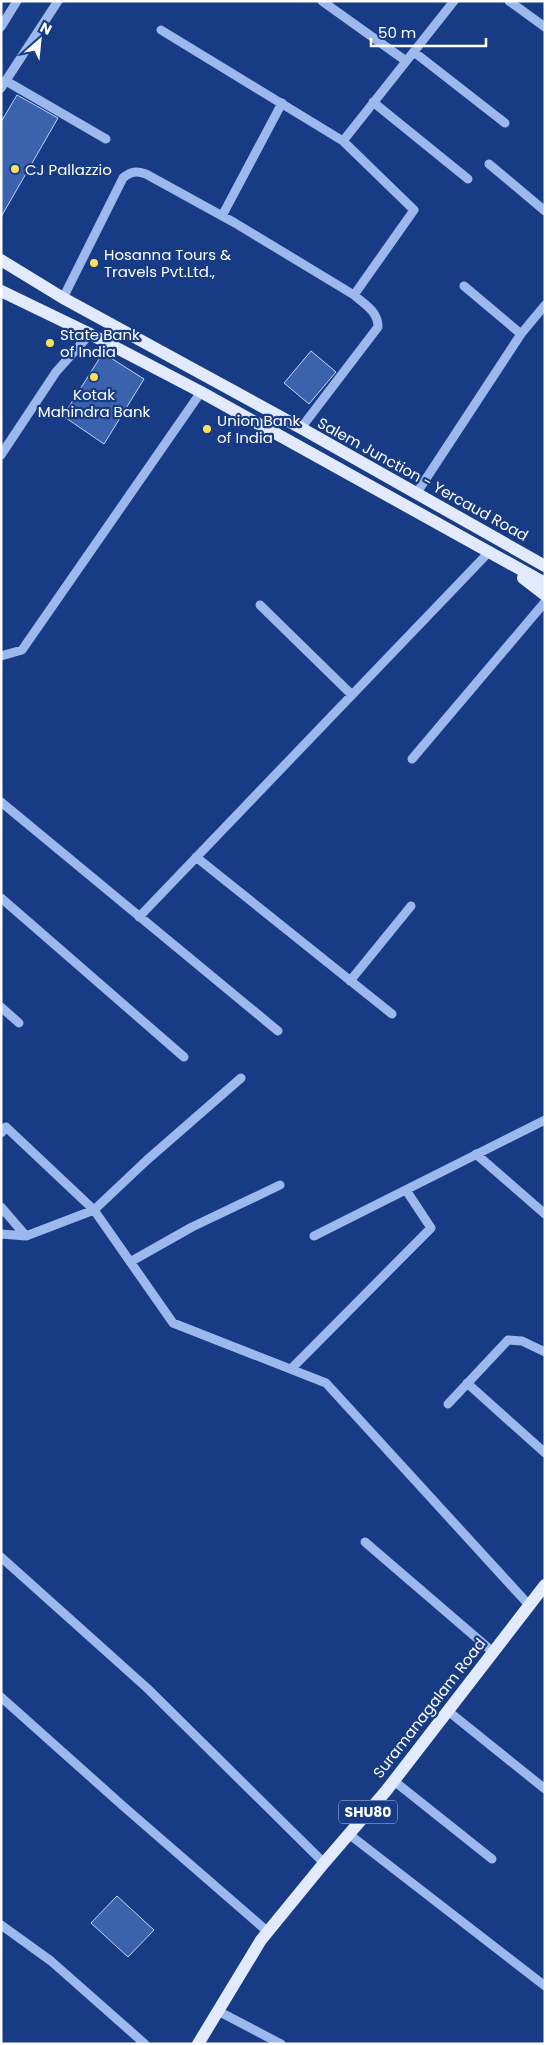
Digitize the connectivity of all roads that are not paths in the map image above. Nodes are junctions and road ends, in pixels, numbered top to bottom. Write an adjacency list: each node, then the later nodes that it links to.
1 (17, 1): 6 (street)
2 (58, 1): 11 (street)
3 (322, 1): 10 (street)
4 (454, 1): 9 (street)
5 (509, 1): 7 (street)
6 (1, 27)
7 (545, 27)
8 (161, 30): 13 (street)
9 (414, 52): 10 (street); 14 (street)
10 (406, 61): 12 (street)
11 (4, 84): 15 (street)
12 (374, 102): 16 (street); 18 (street)
13 (282, 103): 16 (street); 20 (street)
14 (505, 123)
15 (106, 139)
16 (343, 141): 24 (street)
17 (488, 164): 19 (street)
18 (468, 179)
19 (545, 211)
20 (222, 216): 24 (street); 25 (street)
21 (1, 260): 25 (main road, Salem Junction - Yercaud Road)
22 (464, 286): 28 (street)
23 (1, 291): 27 (main road)
24 (354, 295): 30 (street)
25 (63, 298): 30 (main road, Salem Junction - Yercaud Road)
26 (545, 305): 28 (street)
27 (90, 334): 29 (main road); 31 (street)
28 (521, 334): 32 (street)
29 (201, 392): 33 (main road); 39 (street)
30 (301, 428): 32 (main road, Salem Junction - Yercaud Road)
31 (1, 455)
32 (416, 494): 34 (main road, Salem Junction - Yercaud Road)
33 (490, 551): 35 (main road); 36 (main road); 40 (street)
34 (544, 564)
35 (545, 583)
36 (545, 595)
37 (545, 602): 41 (street)
38 (260, 605): 40 (street)
39 (1, 656)
40 (352, 695): 43 (street)
41 (412, 759)
42 (1, 802): 46 (street)
43 (196, 857): 46 (street); 47 (street)
44 (1, 898): 52 (street)
45 (411, 906): 47 (street)
46 (139, 917): 51 (street)
47 (350, 981): 49 (street)
48 (1, 1007): 50 (street)
49 (392, 1014)
50 (20, 1023)
51 (278, 1031)
52 (184, 1057)
53 (241, 1078): 60 (street)
54 (545, 1120): 56 (street)
55 (1, 1133): 60 (street)
56 (476, 1154): 58 (street); 61 (street)
57 (280, 1185): 65 (street)
58 (406, 1190): 64 (street); 67 (street)
59 (1, 1207): 63 (street)
60 (94, 1210): 63 (street); 65 (street)
61 (545, 1214)
62 (1, 1234): 63 (street)
63 (26, 1236)
64 (314, 1236)
65 (130, 1262): 67 (street)
66 (545, 1352): 68 (street)
67 (291, 1369): 74 (street)
68 (467, 1383): 69 (street); 70 (street)
69 (448, 1404)
70 (545, 1453)
71 (365, 1542): 75 (street)
72 (1, 1557): 82 (street)
73 (543, 1592): 74 (main road, Suramanagalam Road / SHU80)
74 (529, 1605): 75 (main road, Suramanagalam Road / SHU80)
75 (493, 1652): 77 (main road, Suramanagalam Road / SHU80)
76 (1, 1697): 84 (street)
77 (448, 1711): 78 (main road, Suramanagalam Road / SHU80); 79 (street)
78 (394, 1781): 80 (main road, Suramanagalam Road / SHU80); 81 (street)
79 (545, 1789)
80 (350, 1834): 82 (main road, Suramanagalam Road / SHU80); 85 (street)
81 (492, 1859)
82 (324, 1863): 84 (main road, Suramanagalam Road / SHU80)
83 (1, 1925): 87 (street)
84 (268, 1932): 86 (main road, Suramanagalam Road / SHU80)
85 (545, 1986)
86 (218, 2011): 88 (main road, Suramanagalam Road / SHU80); 89 (street)
87 (145, 2044)
88 (198, 2044)
89 (281, 2044)

